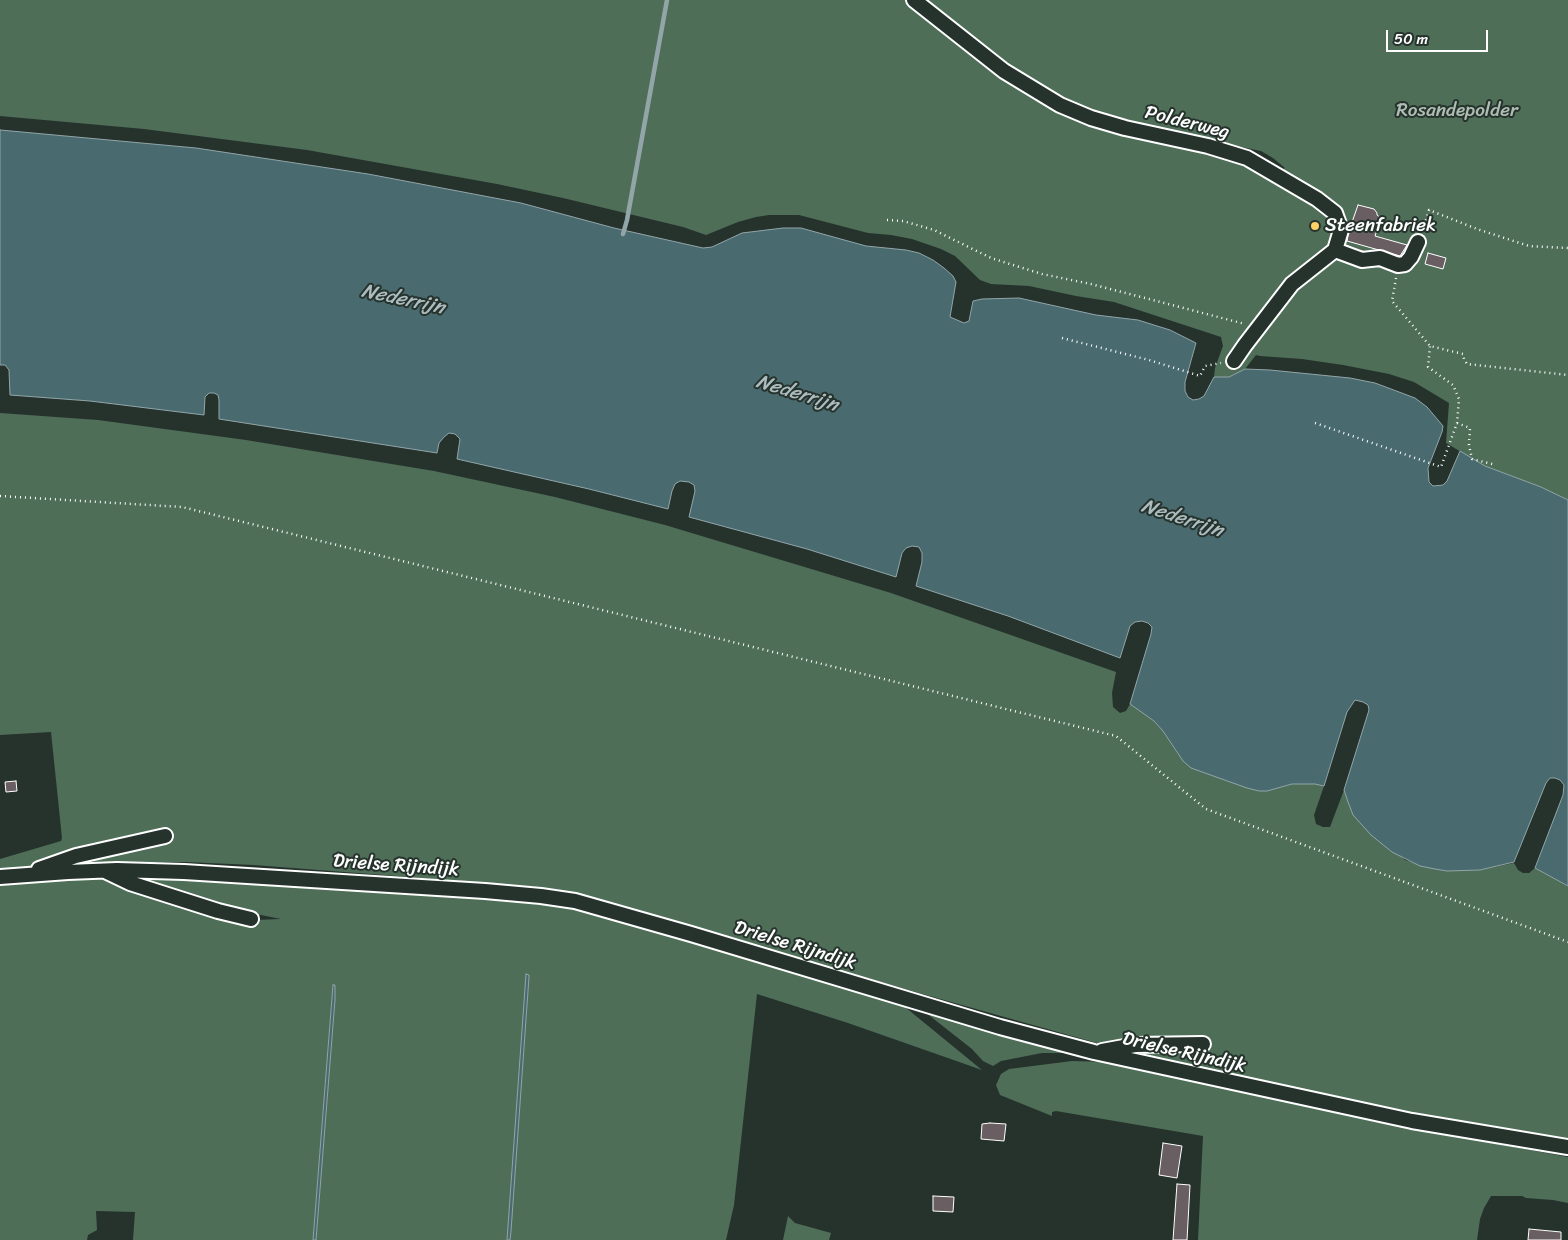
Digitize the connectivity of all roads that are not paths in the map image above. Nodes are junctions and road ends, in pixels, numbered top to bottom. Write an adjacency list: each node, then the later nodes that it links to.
1 (914, 0): 3 (street, Polderweg)
2 (1420, 235): 3 (street)
3 (1335, 250): 4 (street)
4 (1234, 361)
5 (165, 836): 7 (street)
6 (104, 871): 7 (street, Drielse Rijndijk); 9 (street); 11 (street, Drielse Rijndijk)
7 (22, 875): 8 (street, Drielse Rijndijk)
8 (0, 877)
9 (251, 919)
10 (1203, 1044): 11 (street)
11 (1094, 1052): 12 (street, Drielse Rijndijk)
12 (1568, 1147)

